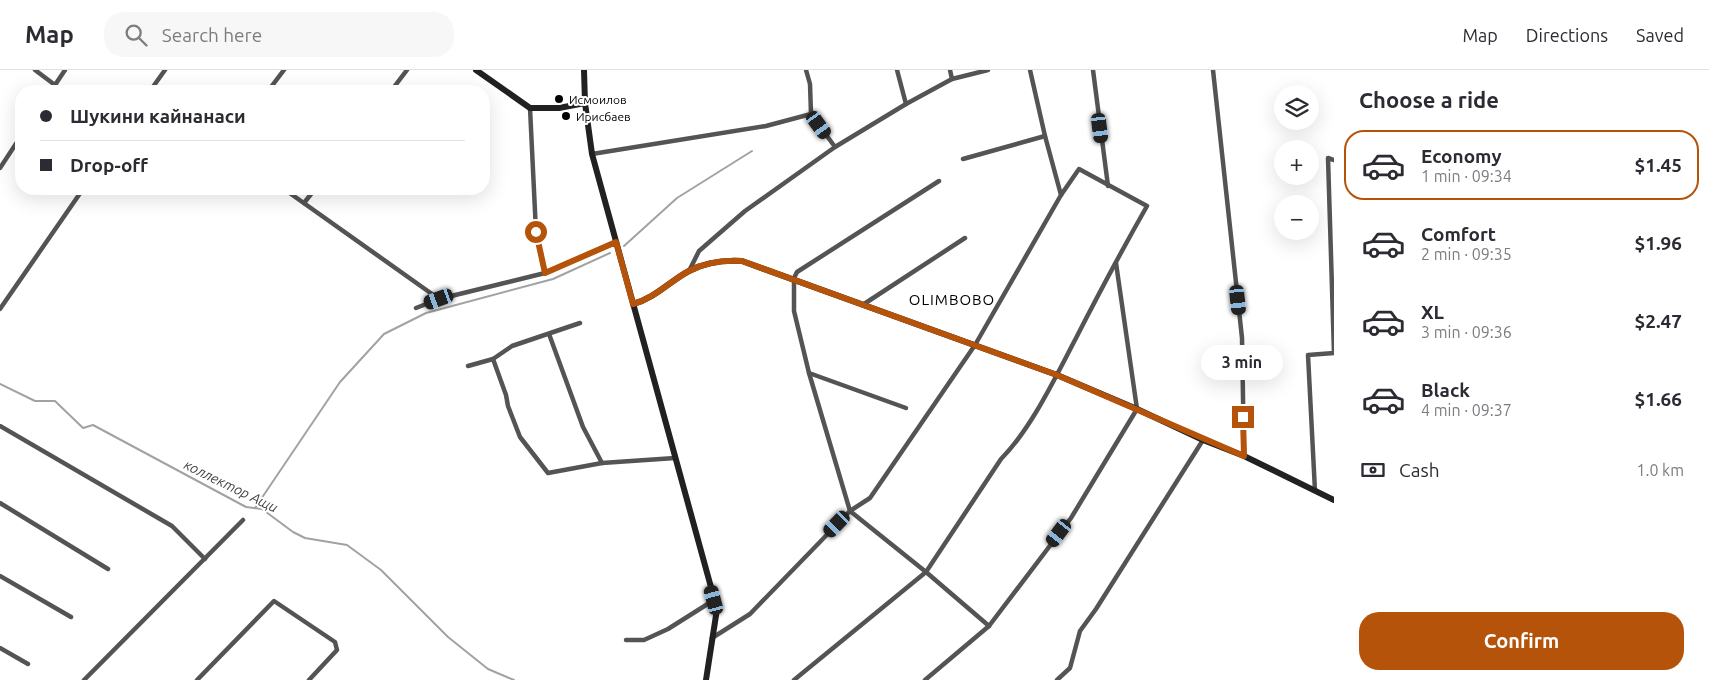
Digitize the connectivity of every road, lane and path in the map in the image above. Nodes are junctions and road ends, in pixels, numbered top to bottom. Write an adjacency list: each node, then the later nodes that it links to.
1 (34, 70): 16 (street)
2 (65, 70): 16 (street)
3 (165, 70): 17 (street)
4 (284, 70): 18 (street)
5 (407, 70): 19 (street)
6 (476, 70): 22 (main road)
7 (584, 70): 20 (main road)
8 (806, 70): 23 (street)
9 (897, 70): 21 (street)
10 (950, 70): 15 (street)
11 (988, 70): 15 (street)
12 (1030, 70): 24 (street)
13 (1093, 70): 32 (street)
14 (1213, 70): 60 (street)
15 (952, 79): 21 (street)
16 (55, 85)
17 (155, 85)
18 (273, 85)
19 (395, 85)
20 (585, 103): 22 (main road); 27 (main road)
21 (906, 104): 26 (street)
22 (530, 108): 42 (street)
23 (811, 114): 26 (street); 27 (street)
24 (1045, 136): 28 (street); 36 (street)
25 (15, 145): 30 (street)
26 (835, 147): 41 (street)
27 (592, 154): 39 (main road)
28 (963, 159)
29 (1334, 160): 63 (street)
30 (0, 168)
31 (940, 181): 43 (street)
32 (1108, 186): 36 (street); 40 (street)
33 (79, 195): 48 (street)
34 (293, 195): 37 (street)
35 (310, 195): 37 (street)
36 (1061, 195): 51 (street)
37 (304, 203): 44 (street)
38 (965, 238): 46 (street)
39 (616, 242): 42 (street); 45 (main road)
40 (1116, 261): 55 (street); 57 (street)
41 (689, 271): 43 (main road); 45 (main road)
42 (545, 273): 44 (street)
43 (794, 278): 46 (main road); 54 (street)
44 (439, 299): 47 (street)
45 (633, 304): 61 (main road)
46 (864, 304): 51 (main road)
47 (416, 308)
48 (0, 309)
49 (580, 324): 50 (street)
50 (550, 334): 52 (street); 62 (street)
51 (974, 345): 55 (main road); 66 (street)
52 (493, 358): 53 (street); 62 (street)
53 (468, 366)
54 (810, 373): 56 (street); 66 (street)
55 (1057, 375): 57 (main road); 70 (street)
56 (906, 408)
57 (1137, 409): 59 (main road); 74 (street)
58 (0, 426): 68 (street)
59 (1203, 440): 60 (main road); 85 (street)
60 (1244, 456): 63 (main road)
61 (675, 458): 62 (street); 72 (main road)
62 (602, 463)
63 (1315, 491): 64 (main road)
64 (1334, 500)
65 (0, 503): 69 (street)
66 (850, 511): 70 (street); 75 (street)
67 (243, 520): 68 (street)
68 (205, 559): 79 (street)
69 (108, 569)
70 (926, 572): 74 (street); 83 (street)
71 (0, 576): 73 (street)
72 (714, 600): 75 (main road); 76 (street)
73 (71, 617)
74 (989, 626): 84 (street)
75 (712, 638): 82 (main road)
76 (626, 640)
77 (0, 648): 78 (street)
78 (28, 664)
79 (84, 680)
80 (197, 680): 81 (street)
81 (309, 680)
82 (706, 680)
83 (794, 680)
84 (925, 680)
85 (1057, 680)

